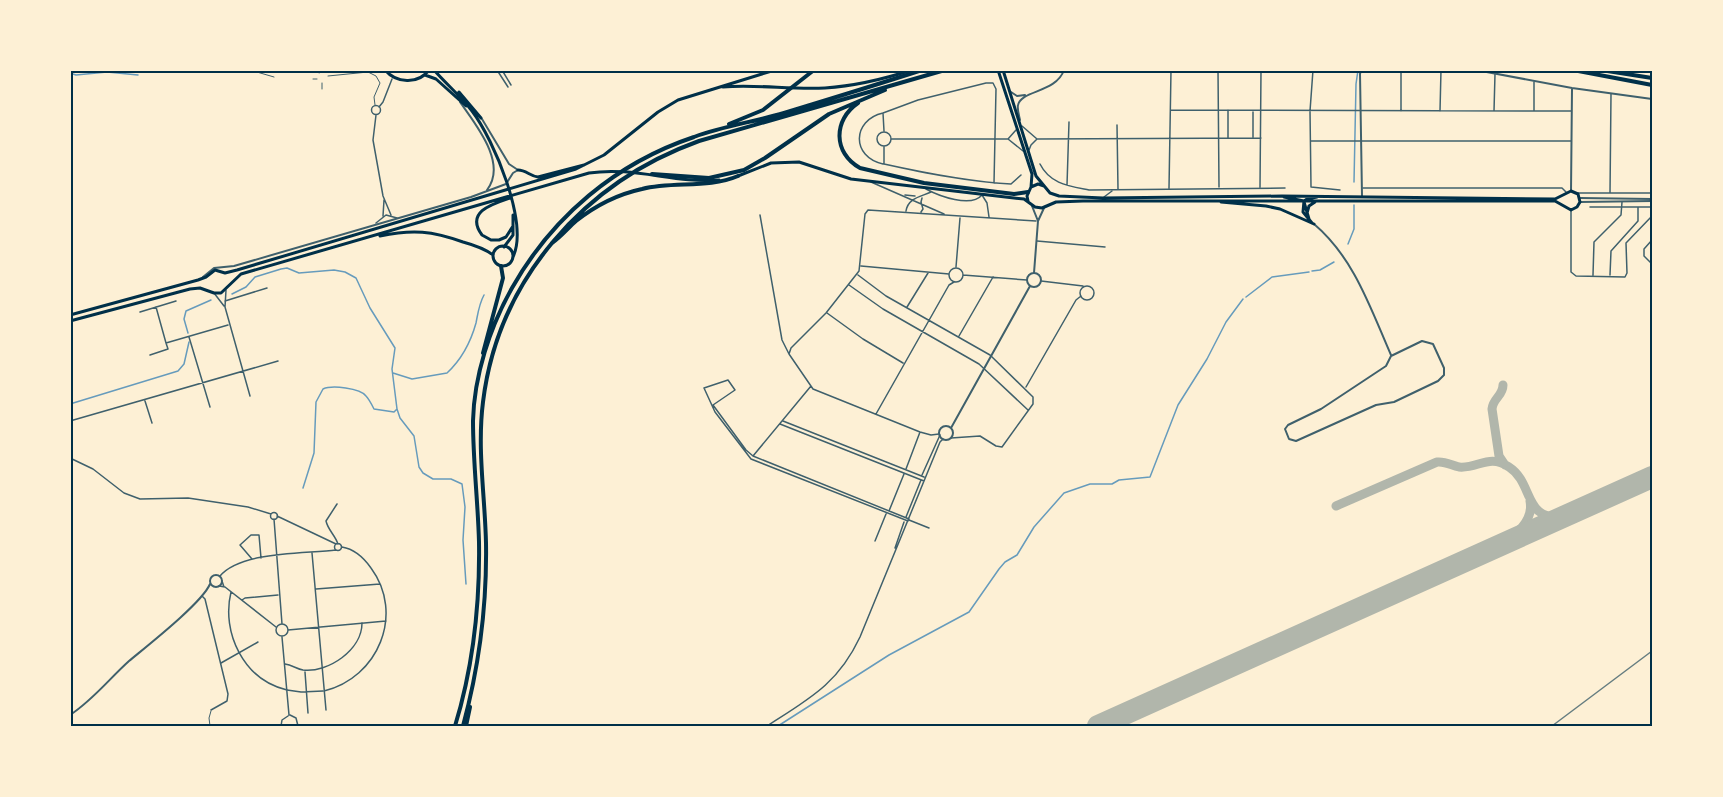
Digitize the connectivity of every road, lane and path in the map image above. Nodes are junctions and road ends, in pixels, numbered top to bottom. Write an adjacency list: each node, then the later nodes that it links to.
1 (250, 70): 32 (lane)
2 (315, 70): 27 (lane)
3 (385, 70): 34 (highway)
4 (429, 70): 29 (highway)
5 (434, 70): 43 (highway)
6 (497, 70): 44 (street)
7 (502, 70): 41 (street)
8 (775, 70): 45 (highway)
9 (814, 70): 74 (highway)
10 (922, 70): 26 (highway)
11 (945, 70): 38 (highway)
12 (998, 70): 73 (highway)
13 (1003, 70): 48 (highway)
14 (1064, 70): 50 (street)
15 (1171, 70): 56 (street)
16 (1218, 70): 59 (street)
17 (1261, 70): 60 (street)
18 (1313, 70): 61 (street)
19 (1361, 70): 65 (street)
20 (1401, 70): 66 (street)
21 (1441, 70): 67 (street)
22 (1476, 70): 28 (street)
23 (1573, 70): 42 (highway)
24 (1601, 70): 35 (highway)
25 (365, 72): 31 (lane); 33 (lane); 54 (lane)
26 (912, 72): 30 (highway); 74 (highway)
27 (319, 73)
28 (1495, 74): 39 (street); 62 (street)
29 (424, 75): 34 (highway); 52 (highway)
30 (896, 75): 45 (highway)
31 (328, 76)
32 (274, 77)
33 (367, 77)
34 (393, 78): 55 (street)
35 (1653, 78)
36 (313, 79): 37 (lane)
37 (317, 79)
38 (914, 79): 51 (highway); 171 (highway)
39 (1534, 81): 46 (street); 63 (street)
40 (322, 82): 47 (lane)
41 (511, 85)
42 (1653, 85)
43 (453, 87): 70 (highway); 98 (highway)
44 (508, 87)
45 (715, 87): 96 (highway)
46 (1572, 88): 49 (street); 64 (street)
47 (322, 89)
48 (1009, 91): 50 (street); 73 (highway)
49 (1611, 93): 53 (street); 123 (street)
50 (1028, 95): 73 (street)
51 (868, 96): 99 (highway); 119 (highway)
52 (457, 97): 98 (highway); 117 (street)
53 (1653, 99)
54 (375, 105): 55 (street); 69 (street)
55 (379, 107): 69 (street)
56 (1171, 110): 59 (street); 78 (street)
57 (1228, 110): 58 (street); 59 (street); 79 (street)
58 (1253, 110): 60 (street); 80 (street)
59 (1218, 111): 87 (street)
60 (1261, 111): 61 (street); 81 (street)
61 (1310, 111): 65 (street); 90 (street)
62 (1494, 111): 63 (street); 67 (street)
63 (1534, 111): 64 (street)
64 (1572, 111): 91 (street)
65 (1361, 112): 66 (street); 89 (street)
66 (1401, 112): 67 (street)
67 (1440, 112)
68 (883, 113): 75 (street); 83 (street); 94 (street)
69 (376, 115): 77 (street)
70 (481, 118): 97 (street)
71 (1069, 122): 88 (street)
72 (1118, 125): 86 (street)
73 (1019, 126): 84 (street); 85 (street); 93 (highway)
74 (720, 129): 221 (highway)
75 (884, 131): 82 (street); 92 (street)
76 (369, 135): 77 (lane)
77 (373, 138): 127 (street)
78 (1170, 138): 86 (street); 87 (street); 109 (street)
79 (1228, 138): 80 (street); 87 (street)
80 (1253, 138): 81 (street)
81 (1261, 138): 111 (street)
82 (892, 139): 83 (street); 92 (street)
83 (995, 139): 84 (street); 103 (street)
84 (1008, 139): 93 (street)
85 (1037, 139): 88 (street); 93 (street)
86 (1118, 139): 88 (street); 115 (street)
87 (1218, 139): 110 (street)
88 (1070, 140): 106 (street)
89 (1362, 140): 90 (street); 91 (street); 113 (street)
90 (1311, 141): 116 (street)
91 (1572, 141): 121 (street)
92 (885, 146): 94 (street)
93 (1027, 152): 105 (highway); 107 (highway)
94 (884, 164): 103 (street)
95 (1040, 164): 106 (street)
96 (586, 165): 97 (highway); 181 (highway)
97 (518, 170): 117 (street)
98 (501, 171): 151 (highway)
99 (652, 174): 101 (highway); 104 (highway)
100 (1022, 174): 103 (street)
101 (738, 176): 102 (highway); 171 (highway)
102 (867, 181): 108 (highway); 125 (street)
103 (994, 183)
104 (542, 186): 165 (highway); 168 (highway)
105 (1045, 186): 107 (highway); 122 (highway)
106 (1067, 186): 114 (street)
107 (1031, 187): 119 (highway)
108 (924, 188): 118 (street); 126 (highway)
109 (1169, 188): 110 (street); 115 (street)
110 (1219, 188): 111 (street)
111 (1260, 188): 112 (street)
112 (1285, 188)
113 (1362, 188): 120 (street); 133 (street)
114 (1112, 190): 115 (street); 134 (street)
115 (1118, 190)
116 (1340, 190)
117 (485, 192): 162 (street)
118 (931, 192): 126 (street); 129 (street)
119 (1028, 192): 142 (highway)
120 (1566, 192): 121 (highway); 132 (highway)
121 (1574, 192): 123 (street); 136 (highway)
122 (1050, 193): 134 (highway); 145 (highway)
123 (1610, 193): 124 (street)
124 (1653, 193)
125 (901, 195): 128 (street); 135 (street)
126 (982, 195): 142 (highway); 161 (street)
127 (383, 196): 155 (street); 158 (street)
128 (917, 196): 129 (street); 135 (street)
129 (923, 196): 144 (street)
130 (1282, 196): 131 (highway); 134 (highway); 139 (highway)
131 (1319, 196): 133 (highway); 139 (highway)
132 (1563, 196): 133 (highway); 143 (highway)
133 (1362, 197)
134 (1103, 198)
135 (912, 200): 144 (street); 152 (street)
136 (1580, 200): 137 (street); 140 (street); 150 (highway)
137 (1653, 200): 140 (street)
138 (1217, 201): 139 (highway); 145 (highway); 166 (highway)
139 (1304, 201): 141 (highway); 154 (highway); 163 (highway)
140 (1622, 201): 147 (street)
141 (1315, 202): 143 (highway); 154 (highway)
142 (1031, 204): 145 (highway); 164 (street)
143 (1562, 204): 150 (highway)
144 (922, 205): 153 (street); 157 (street)
145 (1045, 206): 164 (street)
146 (1590, 207): 147 (street)
147 (1622, 207): 148 (street); 186 (street)
148 (1638, 207): 149 (street); 187 (street)
149 (1653, 207)
150 (1571, 210): 186 (street)
151 (513, 211): 165 (highway); 175 (highway)
152 (906, 212): 153 (street); 178 (street)
153 (921, 213): 157 (street)
154 (1307, 214): 163 (highway)
155 (391, 215): 158 (street); 162 (street)
156 (760, 215): 217 (street)
157 (947, 215): 159 (street)
158 (382, 216): 167 (street)
159 (960, 216): 161 (street); 179 (street)
160 (1653, 216): 187 (street)
161 (988, 218): 164 (street)
162 (398, 219): 167 (street)
163 (1310, 220): 166 (highway)
164 (1038, 221): 170 (street)
165 (514, 224): 172 (highway)
166 (1314, 224): 220 (street)
167 (374, 226): 188 (street)
168 (370, 237): 174 (highway); 193 (highway)
169 (1653, 240): 176 (street)
170 (1036, 241): 173 (street); 182 (street)
171 (549, 245): 300 (highway)
172 (504, 246): 174 (highway); 175 (highway)
173 (1105, 247)
174 (493, 255): 177 (highway)
175 (513, 257): 177 (highway)
176 (1653, 264)
177 (501, 266): 221 (highway)
178 (861, 266): 180 (street); 184 (street)
179 (956, 267): 183 (street); 185 (street)
180 (928, 272): 183 (street); 206 (street)
181 (225, 273): 188 (highway); 193 (highway)
182 (1034, 273): 190 (street); 191 (street)
183 (949, 274): 192 (street)
184 (857, 275): 194 (street); 206 (street)
185 (963, 275): 189 (street); 192 (street)
186 (1593, 276): 187 (street)
187 (1610, 276)
188 (204, 277): 199 (highway); 209 (highway)
189 (993, 277): 190 (street); 215 (street)
190 (1027, 280): 195 (street)
191 (1041, 281): 195 (street); 196 (street)
192 (954, 282): 210 (street)
193 (229, 285): 198 (highway)
194 (848, 285): 208 (street); 213 (street)
195 (1030, 286): 219 (street)
196 (1084, 287): 201 (street); 201 (street)
197 (267, 288): 203 (street)
198 (226, 289): 200 (highway); 203 (street)
199 (209, 290): 200 (highway); 211 (highway)
200 (214, 293): 205 (street)
201 (1081, 296): 228 (street)
202 (176, 301): 204 (street)
203 (224, 301): 205 (street)
204 (156, 307): 207 (street); 216 (street)
205 (225, 307): 212 (street)
206 (906, 308): 210 (street)
207 (140, 312)
208 (826, 313): 217 (street); 223 (street)
209 (70, 315)
210 (929, 320): 213 (street); 215 (street)
211 (70, 321)
212 (230, 325): 214 (street); 225 (street)
213 (922, 332): 223 (street); 224 (street)
214 (189, 337): 216 (street); 226 (street)
215 (958, 337): 219 (street)
216 (166, 343): 218 (street)
217 (789, 354): 227 (street)
218 (150, 355)
219 (990, 355): 224 (street); 228 (street)
220 (1391, 356): 220 (street)
221 (483, 360): 299 (highway)
222 (279, 361): 225 (street)
223 (904, 363): 234 (street)
224 (983, 368): 233 (street); 239 (street)
225 (243, 372): 226 (street); 229 (street)
226 (203, 384): 230 (street); 232 (street)
227 (812, 386): 234 (street); 236 (street)
228 (1025, 388): 233 (street)
229 (250, 396)
230 (145, 401): 235 (street); 237 (street)
231 (713, 405): 231 (street); 244 (street)
232 (210, 407)
233 (1028, 410): 242 (street)
234 (876, 414): 240 (street)
235 (70, 421)
236 (783, 421): 238 (street); 246 (street)
237 (152, 423)
238 (780, 424): 244 (street); 246 (street)
239 (951, 428): 241 (street); 242 (street)
240 (920, 432): 241 (street); 246 (street)
241 (939, 435): 243 (street); 247 (street)
242 (951, 438): 243 (street)
243 (943, 439): 247 (street)
244 (752, 457): 249 (street)
245 (70, 458): 250 (street)
246 (905, 471): 247 (street); 249 (street)
247 (923, 479): 253 (street)
248 (337, 504): 256 (street)
249 (888, 512): 253 (street); 255 (street)
250 (271, 514): 251 (street); 252 (street)
251 (277, 516): 252 (street); 256 (street)
252 (274, 519): 260 (street)
253 (907, 520): 254 (street); 301 (street)
254 (929, 528)
255 (875, 541)
256 (336, 543): 257 (street); 258 (street)
257 (342, 547): 258 (street); 266 (street)
258 (336, 550): 259 (street)
259 (312, 553): 260 (street); 270 (street)
260 (276, 556): 261 (street); 272 (street)
261 (261, 558): 262 (street); 262 (street)
262 (252, 560): 263 (street)
263 (220, 576): 264 (street); 265 (street)
264 (222, 581): 267 (street); 268 (street)
265 (210, 584): 267 (street); 269 (street)
266 (381, 584): 270 (street); 275 (street)
267 (217, 586): 268 (street); 269 (street)
268 (225, 587): 271 (street)
269 (207, 590): 273 (street)
270 (315, 590): 279 (street)
271 (231, 592): 274 (street); 283 (street)
272 (279, 595): 274 (street); 277 (street)
273 (202, 596): 284 (street); 294 (street)
274 (242, 600): 278 (street)
275 (386, 621): 276 (street); 289 (street)
276 (362, 623): 279 (street); 286 (street)
277 (282, 624): 278 (street); 280 (street)
278 (276, 627): 281 (street)
279 (319, 627): 280 (street); 286 (street)
280 (288, 630): 281 (street)
281 (282, 637): 285 (street)
282 (258, 642): 283 (street)
283 (239, 653): 284 (street); 288 (street)
284 (221, 664): 291 (street)
285 (285, 664): 287 (street); 288 (street)
286 (322, 668): 287 (street); 289 (street)
287 (304, 670): 290 (street)
288 (286, 690): 290 (street); 295 (street)
289 (324, 691): 290 (street); 292 (street)
290 (306, 692): 293 (street)
291 (211, 710): 296 (lane)
292 (326, 710)
293 (308, 713)
294 (70, 715)
295 (289, 715): 297 (street); 298 (street)
296 (210, 726)
297 (281, 726)
298 (298, 726)
299 (455, 726)
300 (464, 726)
301 (767, 726)

